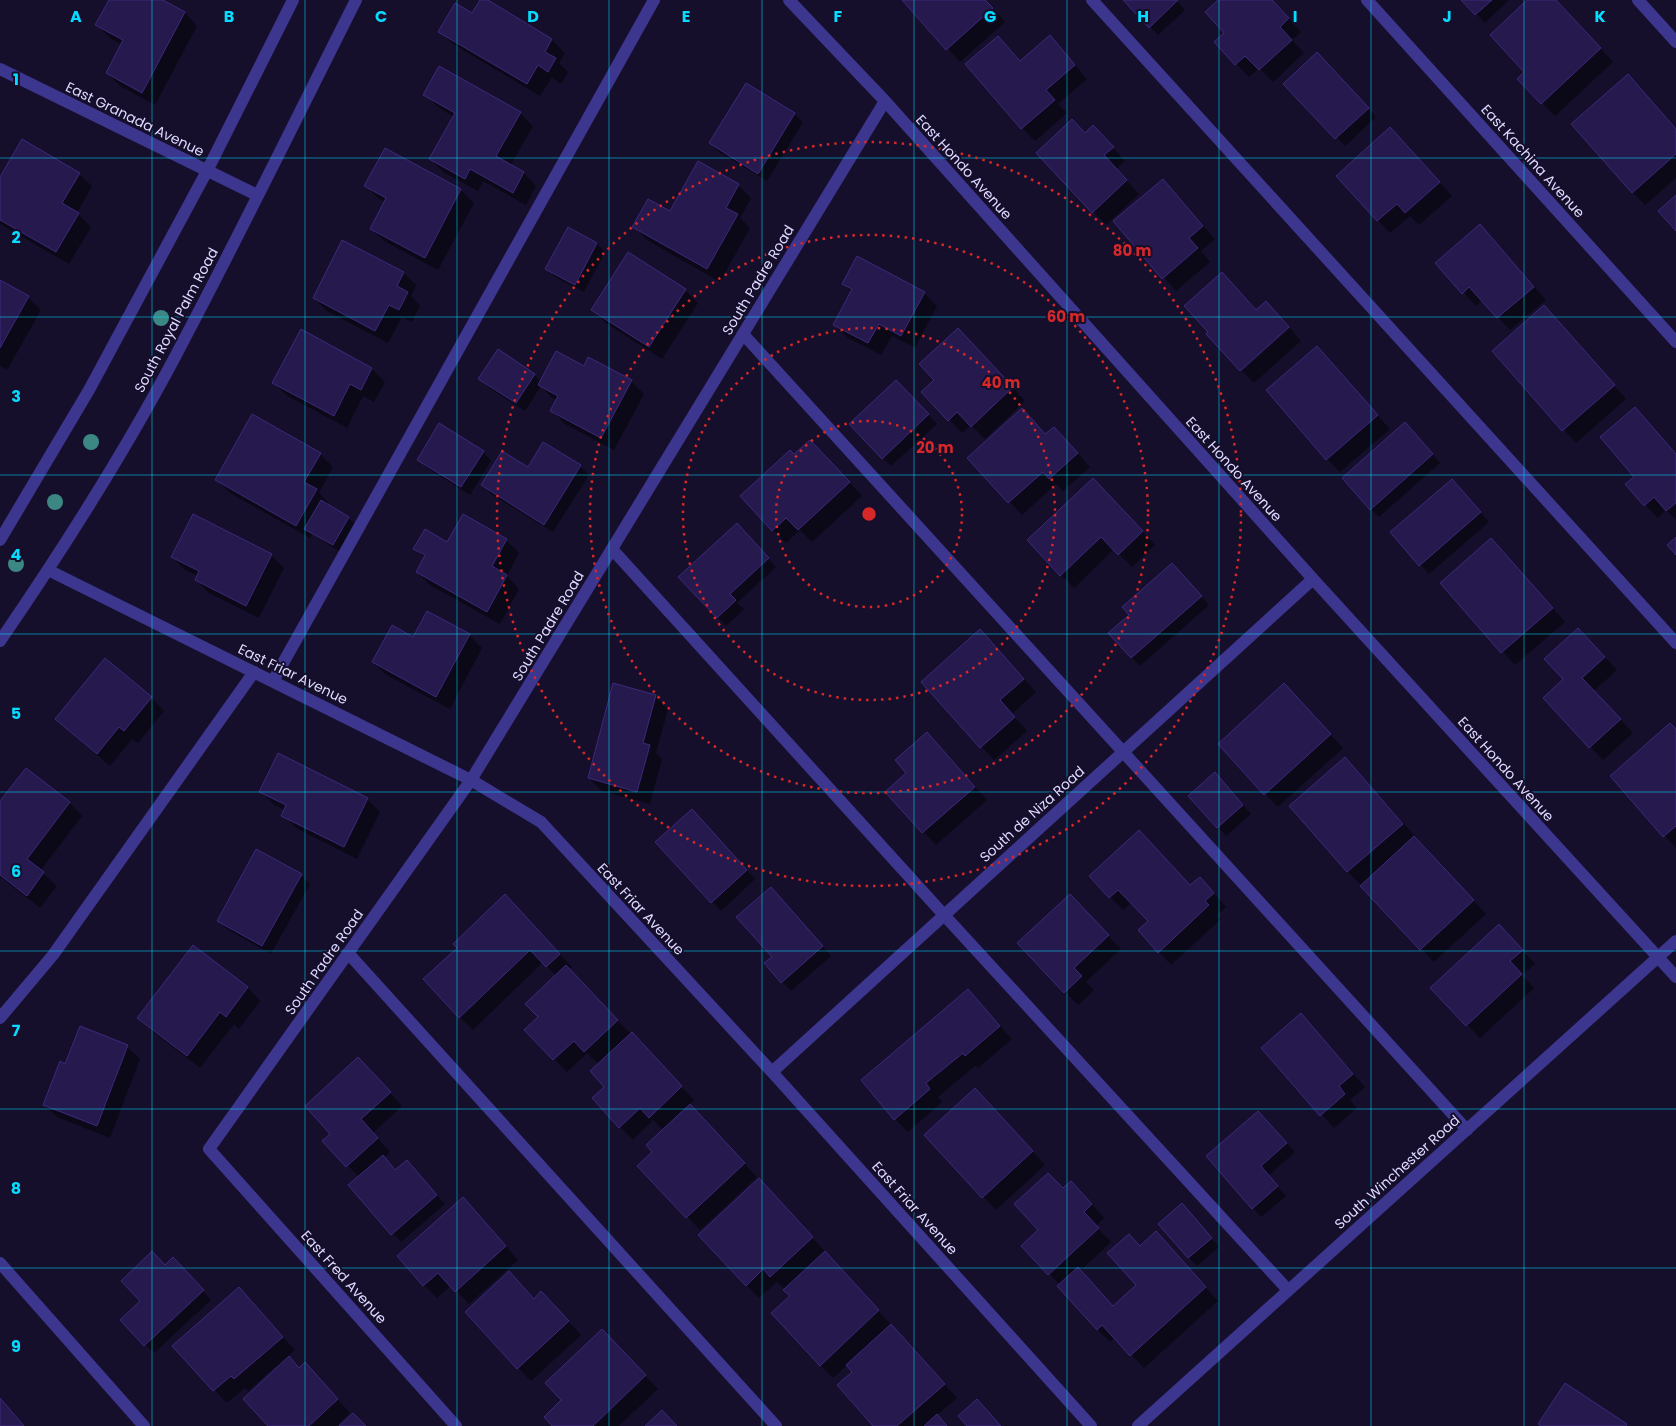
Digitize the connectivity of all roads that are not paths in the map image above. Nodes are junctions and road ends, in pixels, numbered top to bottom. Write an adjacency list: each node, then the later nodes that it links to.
1 (293, 0): 11 (street)
2 (356, 0): 12 (street, South Royal Palm Road)
3 (654, 0): 22 (street)
4 (789, 0): 10 (street, East Hondo Avenue)
5 (1092, 0): 20 (street)
6 (1367, 0): 14 (street, East Kachina Avenue)
7 (1638, 0): 8 (street)
8 (1676, 42)
9 (0, 68): 11 (street, East Granada Avenue)
10 (885, 102): 13 (street, South Padre Road); 18 (street, East Hondo Avenue)
11 (207, 171): 12 (street, East Granada Avenue); 15 (street)
12 (257, 195): 17 (street, South Royal Palm Road)
13 (743, 334): 16 (street, South Padre Road); 23 (street)
14 (1676, 342)
15 (0, 540)
16 (612, 549): 24 (street, South Padre Road); 25 (street)
17 (48, 570): 19 (street, South Royal Palm Road); 21 (street, East Friar Avenue)
18 (1313, 579): 23 (street, South de Niza Road); 28 (street, East Hondo Avenue)
19 (0, 641)
20 (1676, 644)
21 (254, 672): 22 (street, East Friar Avenue); 30 (street)
22 (274, 681): 24 (street, East Friar Avenue)
23 (1123, 752): 25 (street, South de Niza Road); 32 (street)
24 (471, 780): 27 (street, South Padre Road); 31 (street, East Friar Avenue)
25 (944, 915): 31 (street, South de Niza Road); 35 (street)
26 (1676, 941): 28 (street, South Winchester Road)
27 (348, 953): 33 (street, South Padre Road); 38 (street)
28 (1658, 957): 29 (street, East Hondo Avenue); 32 (street, South Winchester Road)
29 (1676, 977)
30 (0, 1018)
31 (772, 1072): 39 (street, East Friar Avenue)
32 (1466, 1130): 35 (street, South Winchester Road)
33 (209, 1149): 37 (street, East Fred Avenue)
34 (0, 1263): 36 (street)
35 (1288, 1290): 40 (street, South Winchester Road)
36 (144, 1426)
37 (456, 1426)
38 (776, 1426)
39 (1091, 1426)
40 (1138, 1426)

